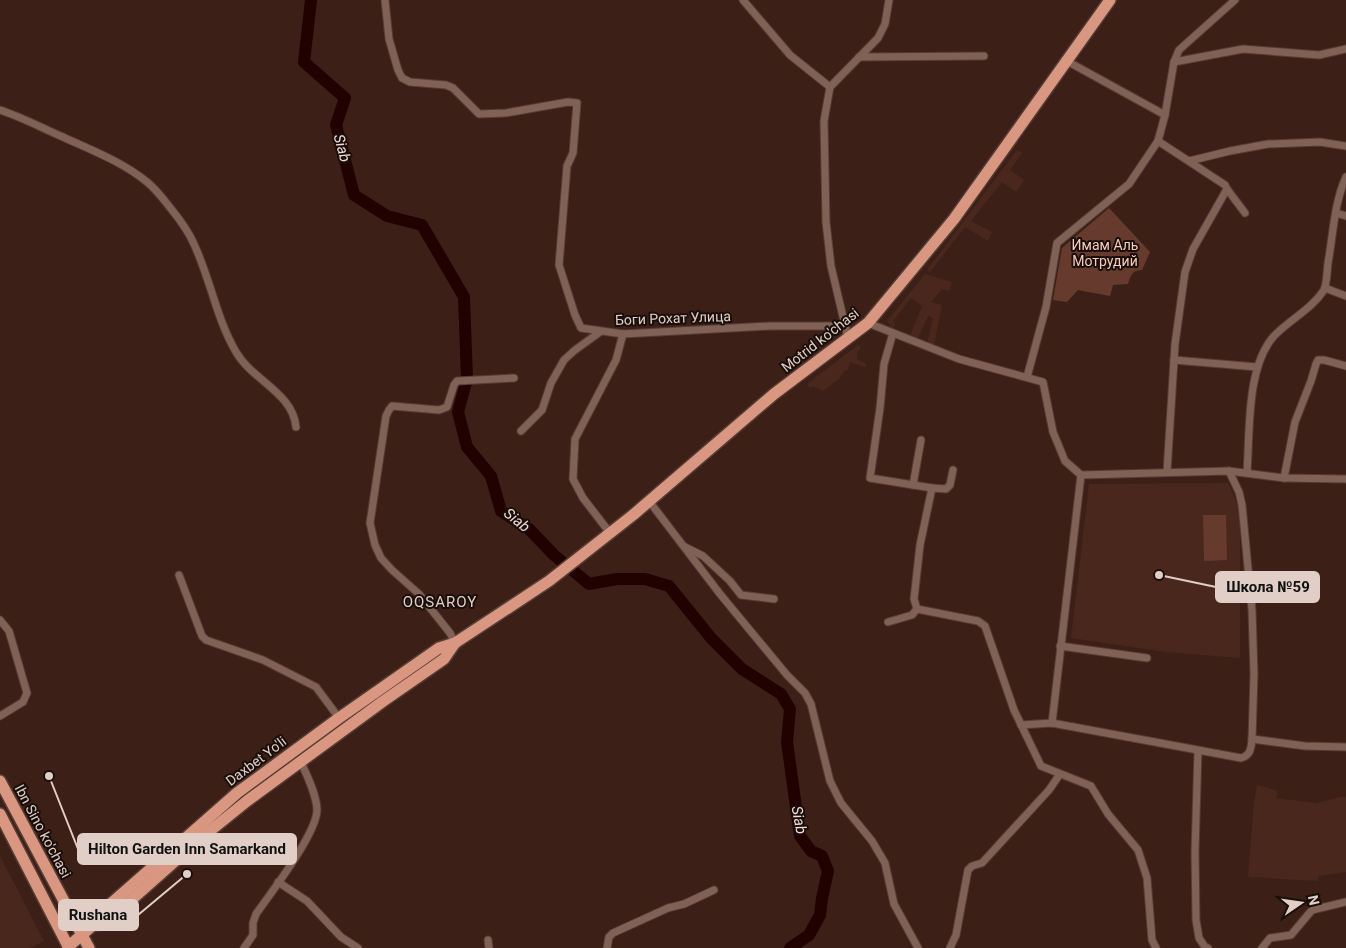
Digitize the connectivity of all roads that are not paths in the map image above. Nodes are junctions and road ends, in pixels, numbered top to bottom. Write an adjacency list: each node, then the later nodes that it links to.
1 (385, 0): 26 (street, Боги Рохат Улица)
2 (743, 0): 11 (street)
3 (889, 0): 8 (street)
4 (1110, 0): 9 (main road, Motrid ko'chasi)
5 (1235, 0): 10 (street)
6 (1346, 49): 10 (street)
7 (984, 56): 8 (street)
8 (859, 57): 11 (street)
9 (1065, 60): 13 (street); 24 (main road, Motrid ko'chasi)
10 (1174, 62): 13 (street)
11 (830, 87): 25 (street)
12 (0, 110): 35 (street)
13 (1165, 115): 14 (street)
14 (1158, 141): 16 (street); 33 (street)
15 (1346, 146): 16 (street)
16 (1189, 161): 18 (street)
17 (1346, 178): 20 (street)
18 (1227, 189): 19 (street); 30 (street)
19 (1244, 212)
20 (1336, 213): 21 (street); 22 (street)
21 (1346, 216)
22 (1324, 288): 23 (street); 32 (street)
23 (1346, 296)
24 (868, 323): 27 (street); 29 (main road, Motrid ko'chasi)
25 (845, 326): 28 (street, Боги Рохат Улица); 29 (street)
26 (600, 332): 28 (street, Боги Рохат Улица); 36 (street)
27 (893, 333): 33 (street); 45 (street)
28 (623, 334): 48 (street)
29 (848, 338): 47 (main road, Motrid ko'chasi)
30 (1174, 360): 32 (street); 40 (street)
31 (1346, 366): 43 (street)
32 (1257, 367): 41 (street)
33 (1026, 377): 42 (street)
34 (514, 378): 56 (street)
35 (296, 428)
36 (521, 430)
37 (921, 440): 45 (street)
38 (952, 470): 46 (street)
39 (1229, 471): 40 (street); 41 (street); 63 (street)
40 (1167, 472): 42 (street)
41 (1247, 472): 43 (street)
42 (1081, 474): 57 (street)
43 (1284, 478): 44 (street)
44 (1346, 479)
45 (912, 485): 46 (street)
46 (932, 488): 53 (street)
47 (649, 501): 48 (main road, Motrid ko'chasi); 49 (street)
48 (610, 533): 51 (main road, Motrid ko'chasi)
49 (683, 546): 52 (street); 82 (street)
50 (179, 575): 60 (street)
51 (549, 581): 56 (main road, Daxbet Yo'li)
52 (774, 598)
53 (917, 609): 55 (street); 62 (street)
54 (0, 620): 59 (street)
55 (888, 622)
56 (455, 643): 60 (main road, Daxbet Yo'li); 66 (main road, Daxbet Yo'li)
57 (1060, 646): 58 (street); 61 (street)
58 (1147, 658)
59 (0, 716)
60 (339, 718): 73 (main road, Daxbet Yo'li)
61 (1052, 723): 62 (street); 65 (street)
62 (1021, 725): 67 (street)
63 (1252, 738): 64 (street); 65 (street)
64 (1346, 747)
65 (1198, 751): 85 (street)
66 (301, 762): 70 (street); 73 (main road, Daxbet Yo'li)
67 (1060, 774): 83 (street); 84 (street)
68 (0, 781): 74 (main road, Ibn Sino ko'chasi)
69 (0, 814): 76 (main road)
70 (278, 882): 78 (street); 79 (street)
71 (714, 890): 81 (street)
72 (1346, 902): 86 (street)
73 (93, 925): 74 (main road, Daxbet Yo'li)
74 (82, 936): 76 (main road, Daxbet Yo'li); 77 (main road, Ibn Sino ko'chasi)
75 (488, 940): 80 (street)
76 (68, 948)
77 (89, 948)
78 (244, 948)
79 (358, 948)
80 (489, 948)
81 (607, 948)
82 (918, 948)
83 (950, 948)
84 (1156, 948)
85 (1208, 948)
86 (1262, 948)

